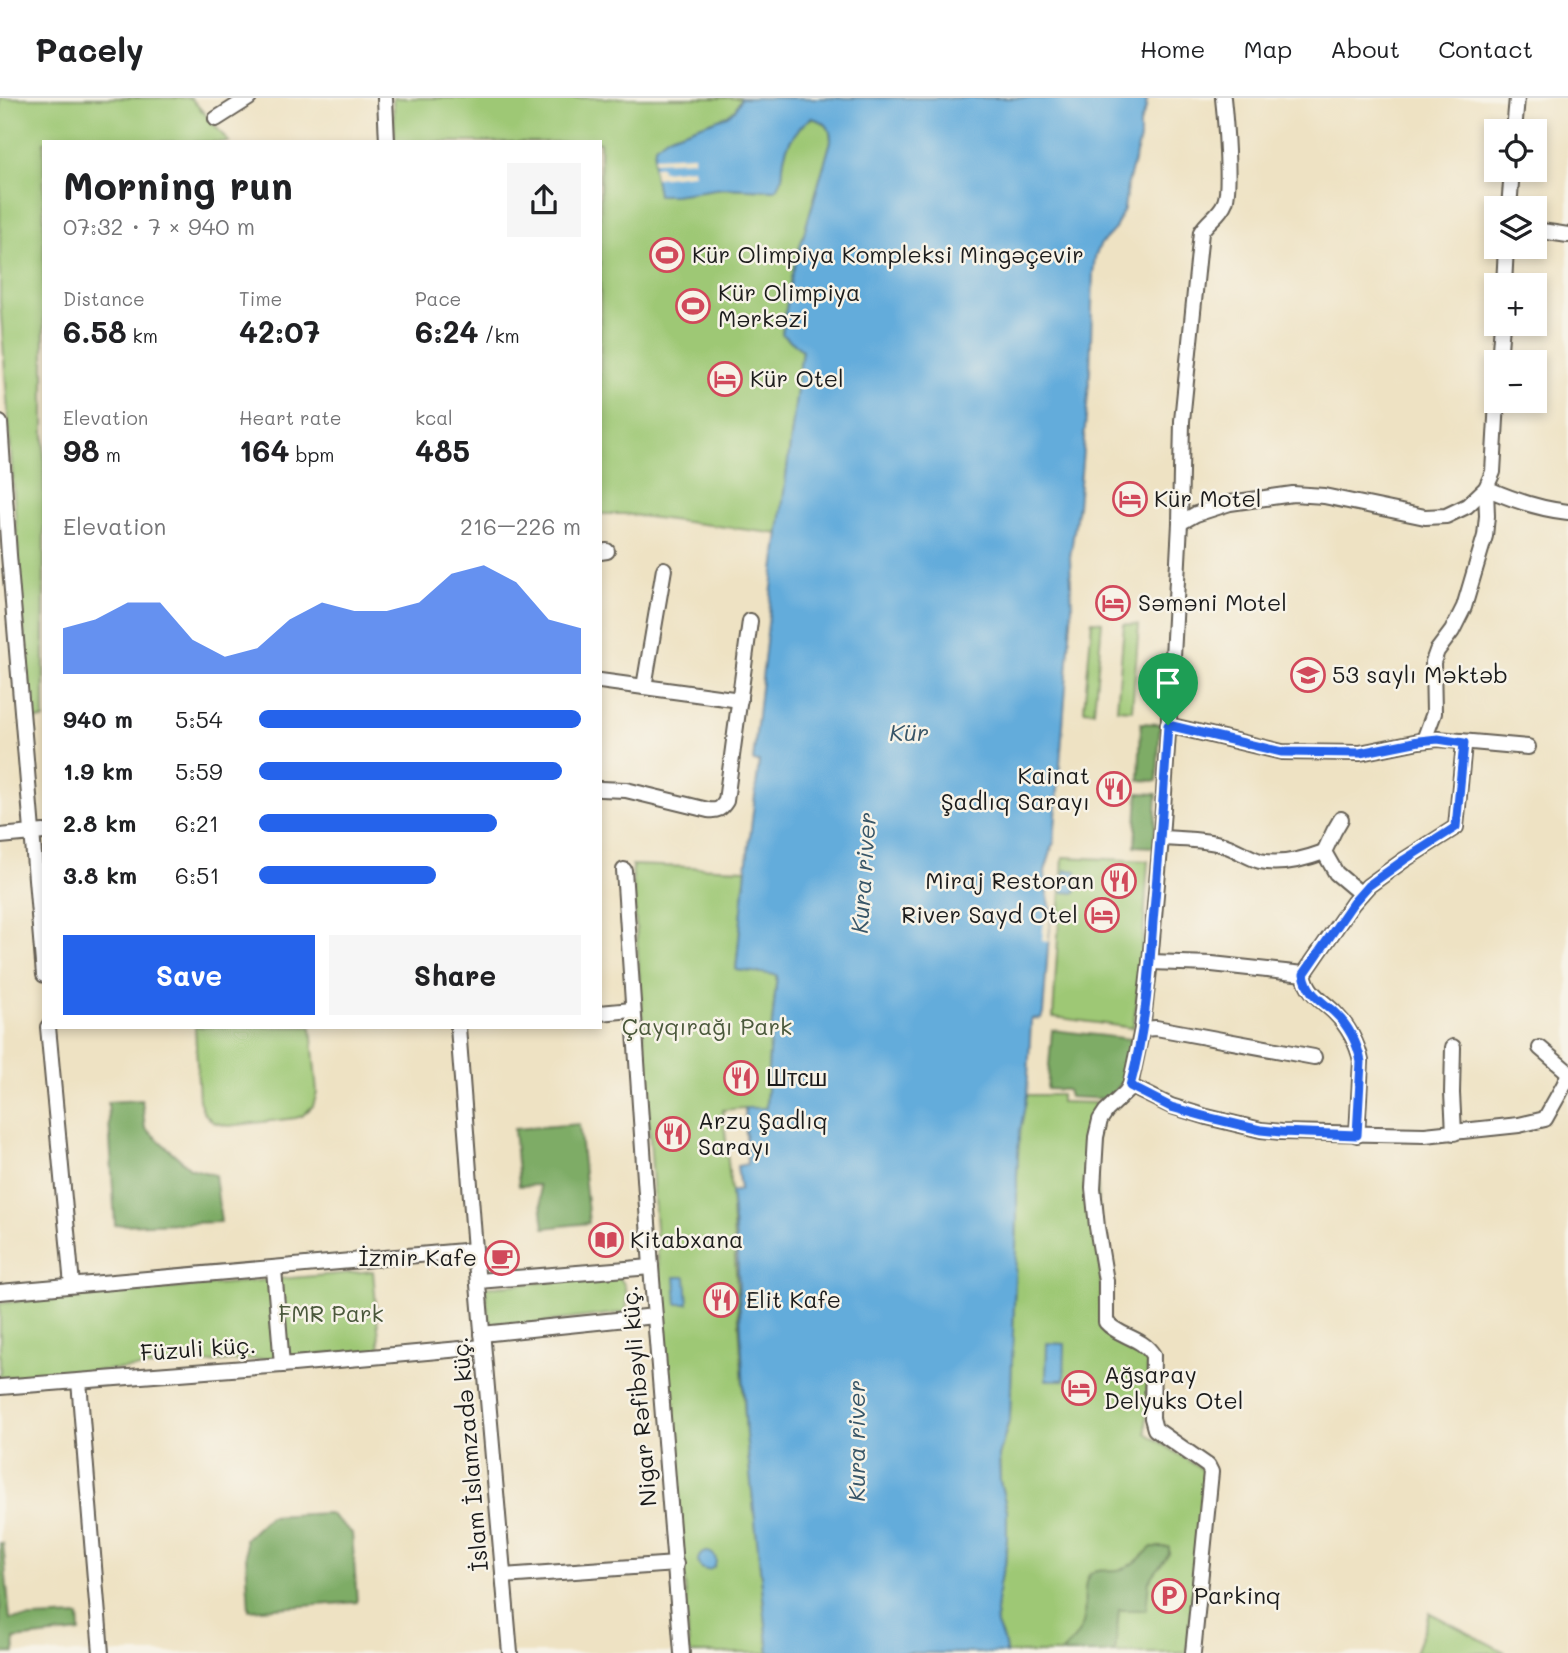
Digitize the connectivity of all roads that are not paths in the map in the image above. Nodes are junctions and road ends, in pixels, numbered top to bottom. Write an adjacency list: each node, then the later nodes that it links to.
1 (249, 98): 5 (street)
2 (385, 98): 7 (street)
3 (1223, 98): 14 (street)
4 (1517, 98): 6 (street)
5 (216, 119)
6 (1515, 119)
7 (387, 140)
8 (1547, 232): 9 (street)
9 (1568, 235)
10 (1496, 413): 12 (street)
11 (0, 423): 15 (street)
12 (1486, 488): 13 (street); 14 (street); 22 (street)
13 (1568, 512)
14 (1180, 523): 21 (street)
15 (5, 555): 27 (street)
16 (664, 569): 19 (street)
17 (750, 621): 20 (street)
18 (602, 681): 19 (street)
19 (644, 687): 20 (street)
20 (740, 700): 25 (street)
21 (1168, 725): 22 (street); 29 (street)
22 (1424, 740): 23 (street)
23 (1464, 743): 24 (street); 32 (street)
24 (1528, 747)
25 (602, 789)
26 (1341, 819): 30 (street)
27 (38, 833): 28 (street); 33 (street)
28 (0, 836)
29 (1161, 838): 30 (street); 34 (street)
30 (1324, 852): 32 (street)
31 (624, 870): 36 (street, Nigar Rəfibəyli küç.)
32 (1361, 894): 35 (street)
33 (42, 928)
34 (1150, 962): 35 (street); 40 (street)
35 (1304, 974): 47 (street)
36 (632, 1010): 37 (street); 49 (street, Nigar Rəfibəyli küç.)
37 (602, 1013)
38 (48, 1029): 52 (street)
39 (457, 1029): 48 (street, İslam İslamzadə küç.)
40 (1142, 1029): 43 (street); 45 (street)
41 (1453, 1047): 46 (street)
42 (1540, 1048): 44 (street)
43 (1314, 1057)
44 (1568, 1073): 46 (street)
45 (1130, 1086): 47 (street); 64 (street)
46 (1454, 1133): 47 (street)
47 (1357, 1135)
48 (475, 1250): 50 (street); 51 (street, İslam İslamzadə küç.)
49 (651, 1267): 51 (street); 54 (street, Nigar Rəfibəyli küç.)
50 (274, 1269): 52 (street); 56 (street)
51 (478, 1281): 55 (street, İslam İslamzadə küç.)
52 (72, 1285): 53 (street)
53 (0, 1292)
54 (655, 1316): 55 (street, Füzuli küç.); 59 (street, Nigar Rəfibəyli küç.)
55 (483, 1340): 56 (street, Füzuli küç.); 60 (street, İslam İslamzadə küç.)
56 (282, 1365): 57 (street, Füzuli küç.)
57 (79, 1381): 58 (street, Füzuli küç.); 61 (street)
58 (0, 1387)
59 (676, 1564): 60 (street); 63 (street, Nigar Rəfibəyli küç.)
60 (503, 1576): 62 (street, İslam İslamzadə küç.)
61 (100, 1653)
62 (510, 1653)
63 (682, 1653)
64 (1194, 1653)

